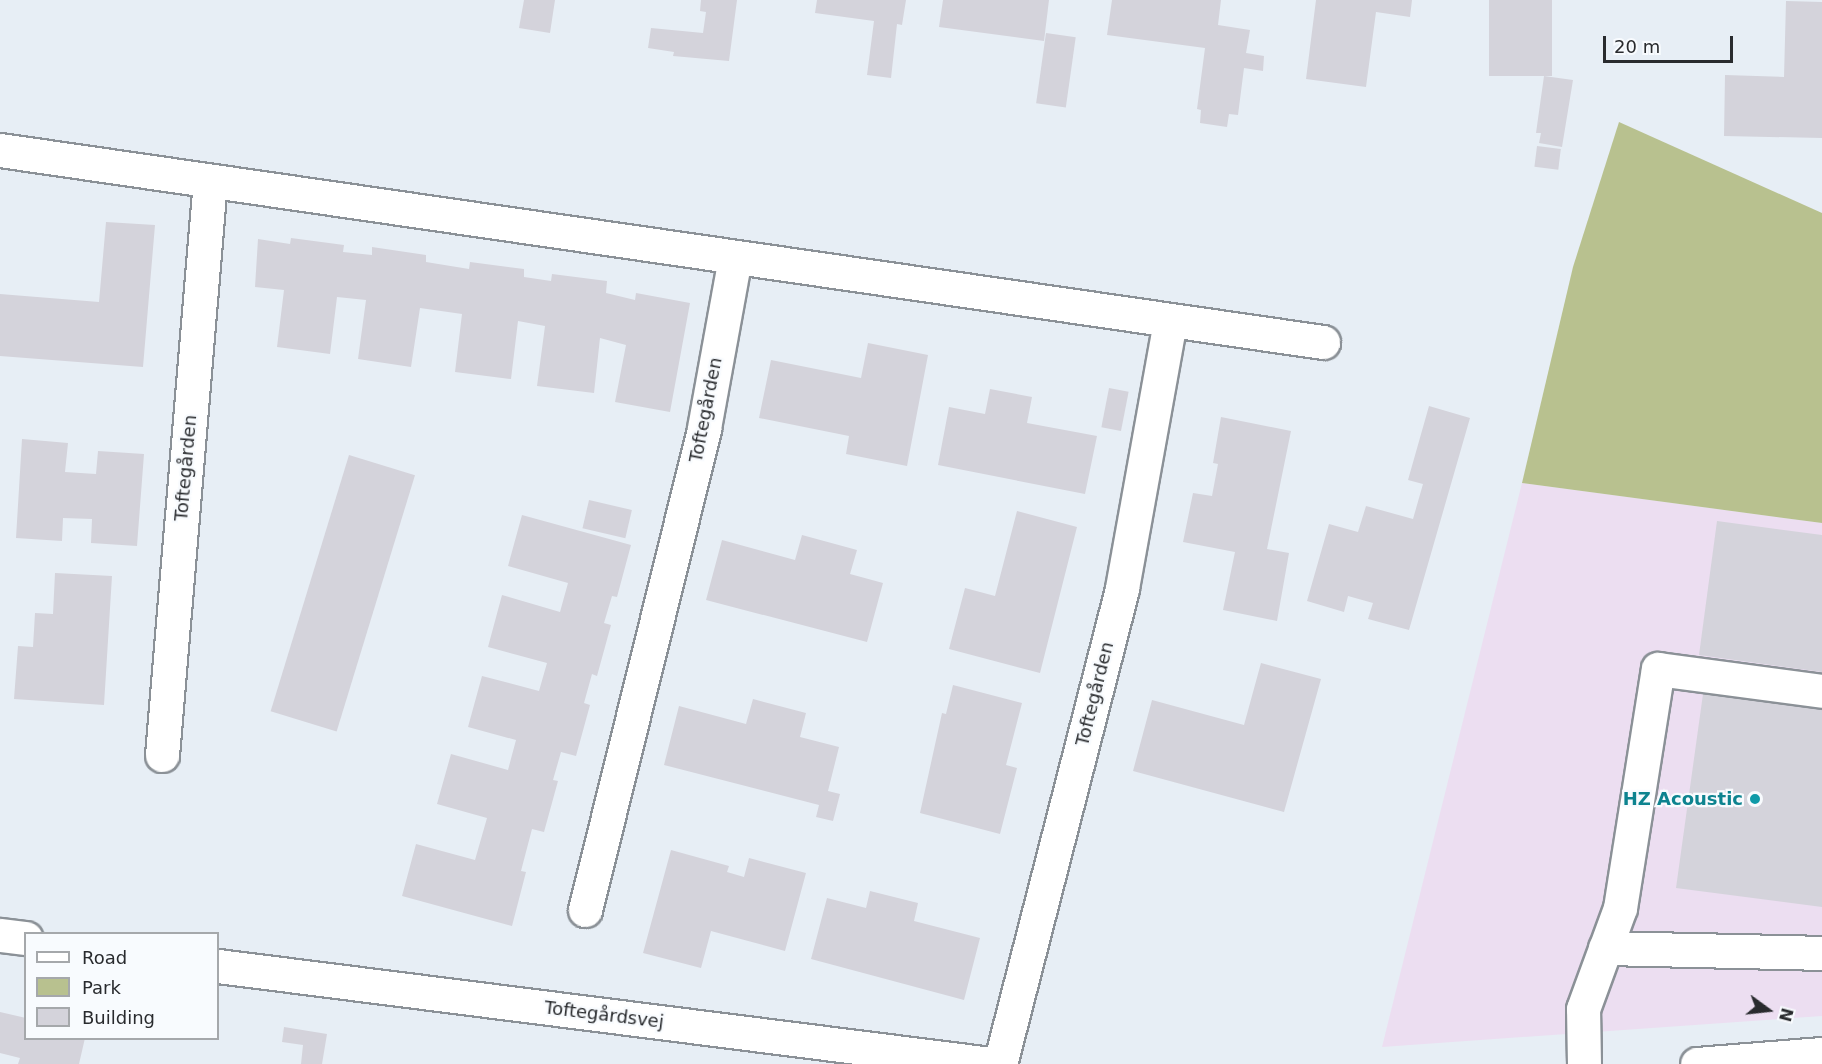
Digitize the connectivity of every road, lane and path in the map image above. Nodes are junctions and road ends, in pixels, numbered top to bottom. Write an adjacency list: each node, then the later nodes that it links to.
1 (0, 150): 2 (street)
2 (210, 181): 3 (street); 7 (street, Toftegården)
3 (735, 258): 4 (street); 8 (street, Toftegården)
4 (1170, 321): 5 (street); 16 (street, Toftegården)
5 (1323, 342)
6 (1822, 691): 11 (street)
7 (162, 755)
8 (585, 910)
9 (0, 935): 10 (street)
10 (24, 938)
11 (1605, 948): 12 (street); 17 (street)
12 (1822, 953)
13 (219, 966): 15 (street, Toftegårdsvej)
14 (1822, 1054): 18 (street)
15 (991, 1064)
16 (1000, 1064)
17 (1584, 1064)
18 (1698, 1064)

